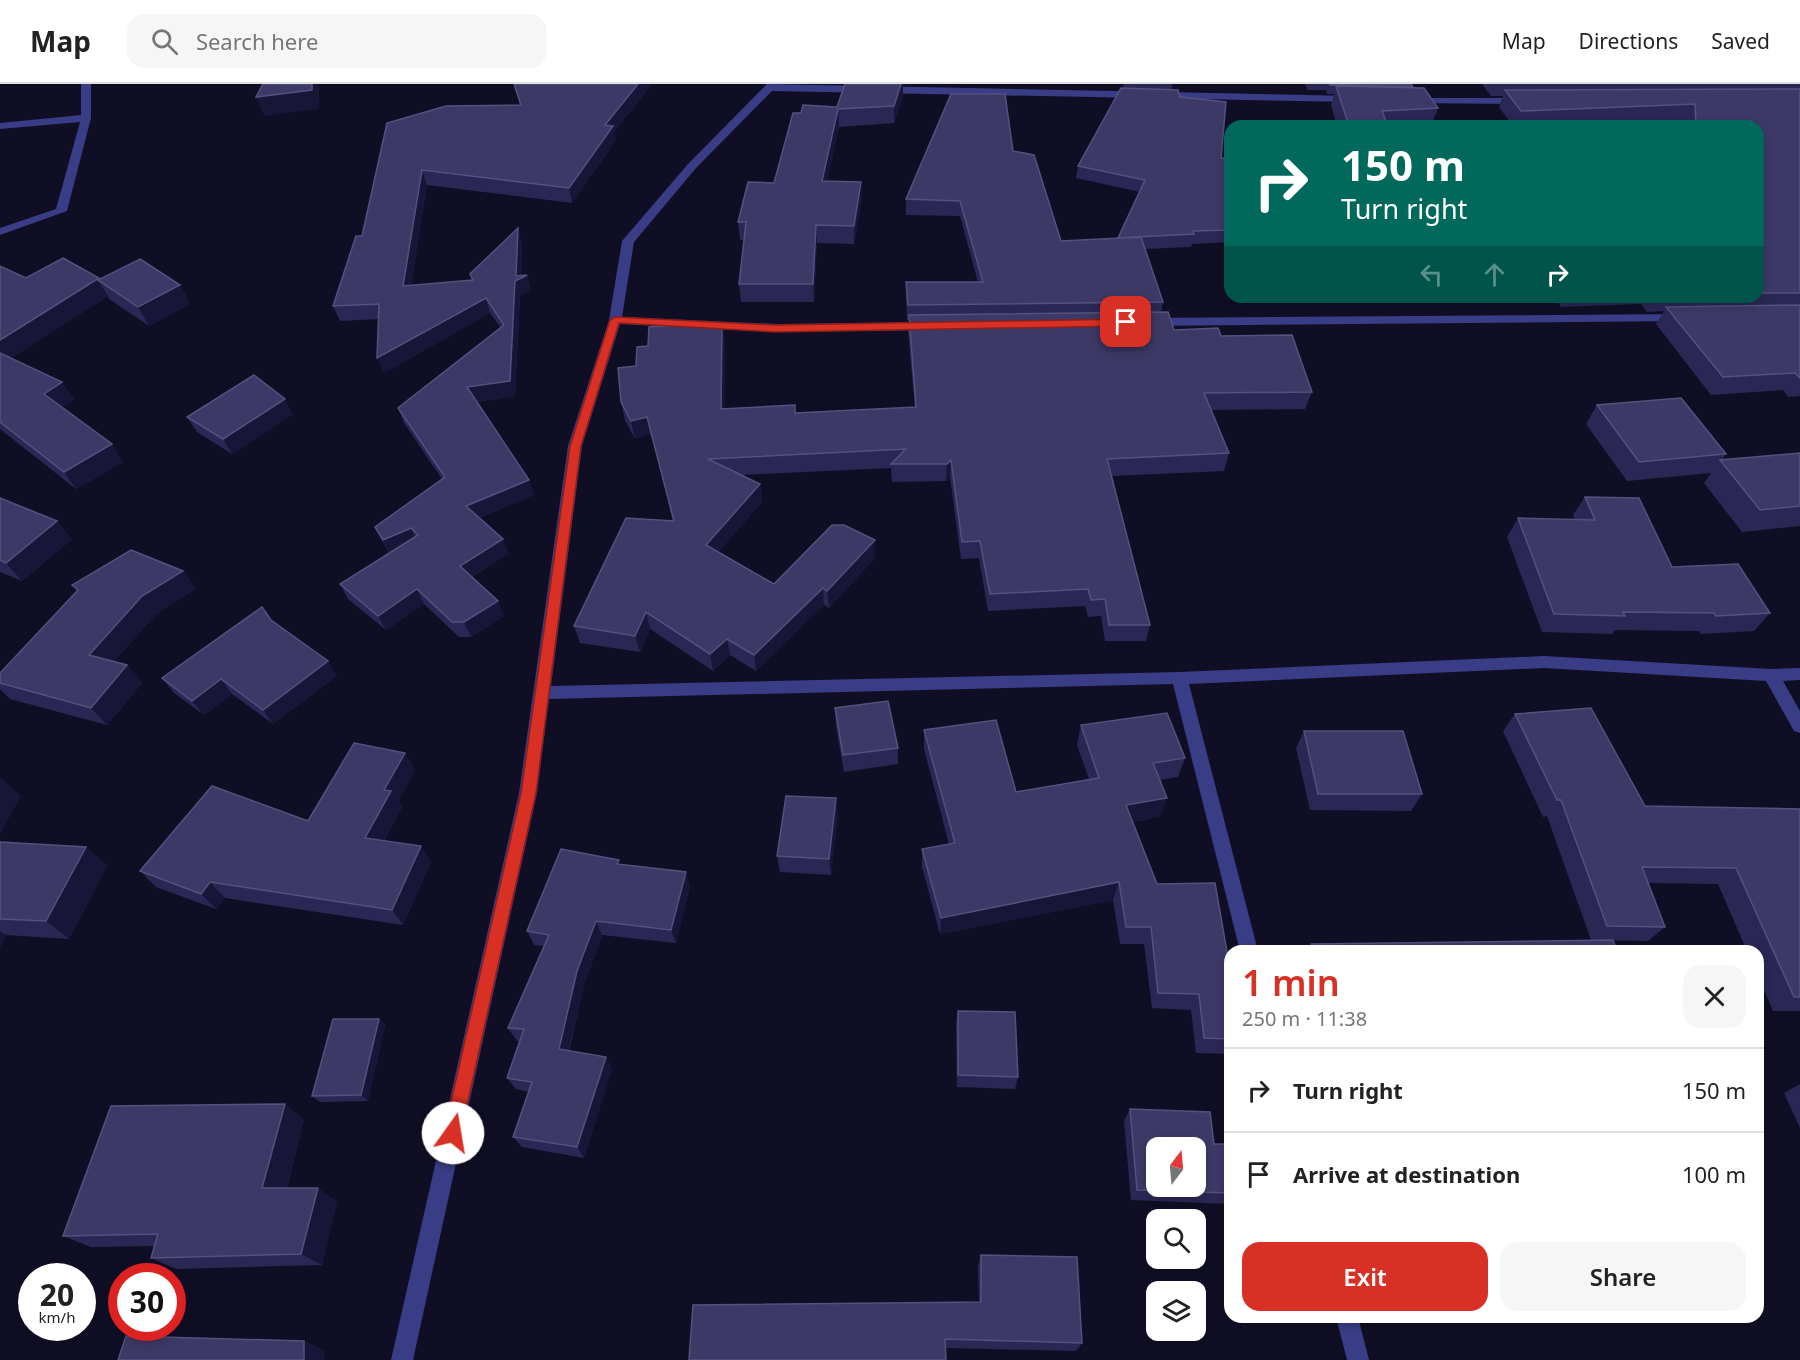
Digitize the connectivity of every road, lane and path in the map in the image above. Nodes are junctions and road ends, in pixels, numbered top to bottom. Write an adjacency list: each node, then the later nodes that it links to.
1 (86, 84): 6 (street)
2 (772, 86): 3 (street); 10 (street)
3 (1367, 100)
4 (1401, 100): 5 (street)
5 (1529, 101)
6 (86, 118): 7 (street); 8 (street)
7 (0, 126)
8 (0, 232)
9 (1695, 317): 11 (street)
10 (615, 320): 12 (street); 16 (street)
11 (1134, 322)
12 (949, 326)
13 (1800, 674): 14 (street)
14 (1771, 675): 15 (street); 17 (street)
15 (1179, 678): 16 (street); 18 (street)
16 (542, 693): 20 (street)
17 (1800, 726)
18 (1247, 945)
19 (1349, 1323): 21 (street)
20 (402, 1360)
21 (1358, 1360)

